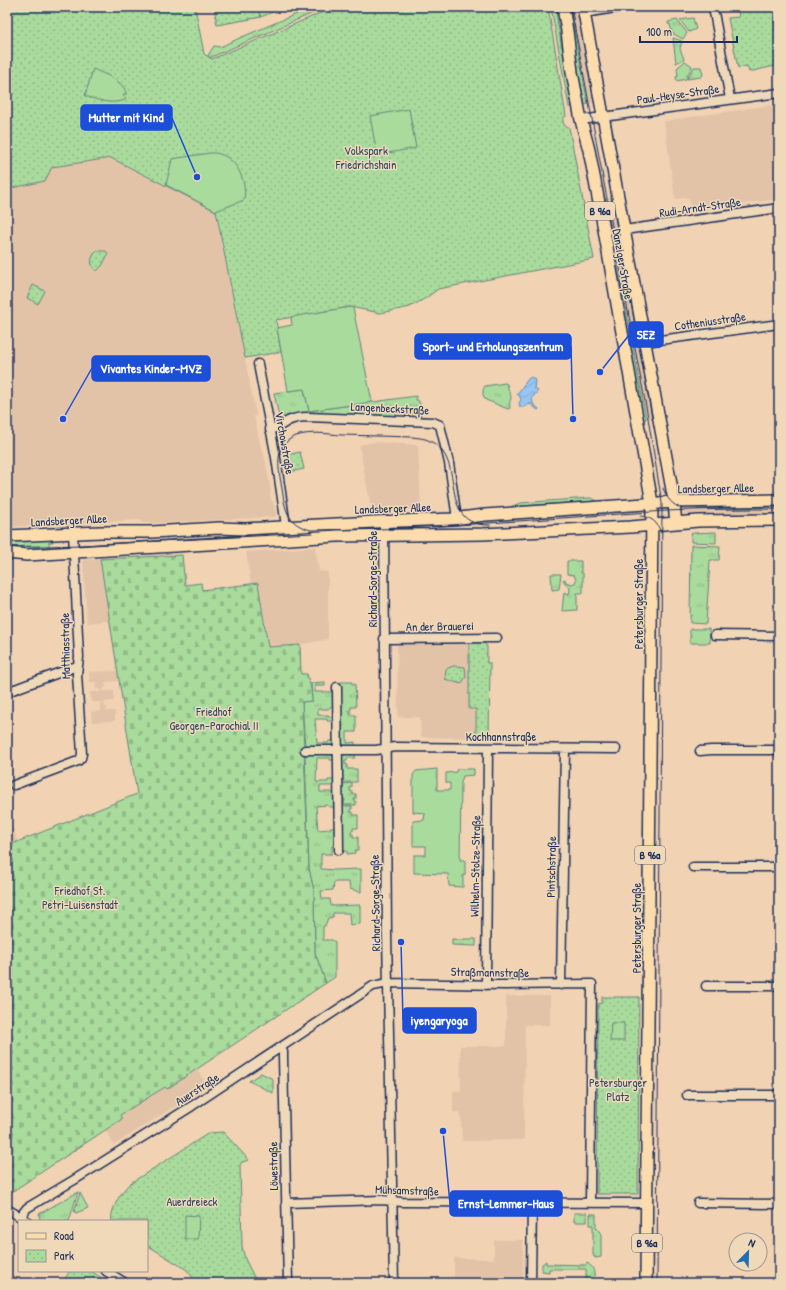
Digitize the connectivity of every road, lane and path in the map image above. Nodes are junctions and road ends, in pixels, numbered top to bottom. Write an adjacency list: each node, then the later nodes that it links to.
1 (563, 7): 8 (main road, Danziger Straße / B 96a)
2 (622, 7): 4 (street)
3 (713, 7): 6 (street)
4 (584, 10): 7 (main road, Danziger Straße / B 96a)
5 (779, 93): 6 (street, Paul-Heyse-Straße)
6 (730, 99): 7 (street, Paul-Heyse-Straße)
7 (603, 117): 8 (street, Paul-Heyse-Straße); 10 (main road, Danziger Straße / B 96a)
8 (581, 120): 17 (main road, Danziger Straße / B 96a)
9 (779, 208): 10 (street, Rudi-Arndt-Straße)
10 (624, 230): 12 (main road, Danziger Straße / B 96a)
11 (779, 324): 12 (street, Cotheniusstraße)
12 (645, 342): 16 (main road, Danziger Straße / B 96a)
13 (258, 364): 14 (street, Virchowstraße)
14 (270, 430): 18 (street, Langenbeckstraße); 23 (street, Virchowstraße)
15 (779, 500): 16 (main road, Landsberger Allee)
16 (674, 502): 17 (main road, Landsberger Allee); 21 (main road, B 96a)
17 (652, 503): 18 (main road, Landsberger Allee); 22 (main road, B 96a)
18 (457, 515): 20 (main road, Landsberger Allee)
19 (779, 520): 21 (main road)
20 (384, 522): 23 (main road, Landsberger Allee); 26 (street, Richard-Sorge-Straße)
21 (676, 523): 22 (main road)
22 (652, 525): 26 (main road); 60 (main road, Petersburger Straße / B 96a)
23 (286, 526): 24 (main road, Landsberger Allee)
24 (73, 533): 25 (main road, Landsberger Allee); 28 (street, Matthiasstraße)
25 (7, 536)
26 (384, 536): 28 (main road); 32 (street, Richard-Sorge-Straße)
27 (7, 553): 28 (main road)
28 (74, 553): 33 (street, Matthiasstraße)
29 (715, 635): 30 (street)
30 (779, 636)
31 (497, 638): 32 (street, An der Brauerei)
32 (384, 639): 36 (street, Richard-Sorge-Straße)
33 (78, 666): 35 (street); 44 (street, Matthiasstraße)
34 (337, 687): 41 (street)
35 (7, 692)
36 (386, 748): 37 (street, Kochhannstraße); 41 (street, Kochhannstraße); 48 (street, Richard-Sorge-Straße)
37 (488, 748): 38 (street, Kochhannstraße); 49 (street, Wilhelm-Stolze-Straße)
38 (565, 749): 39 (street, Kochhannstraße); 50 (street, Pintschstraße)
39 (616, 749)
40 (305, 750): 41 (street, Kochhannstraße)
41 (338, 750): 45 (street)
42 (779, 750): 43 (street)
43 (700, 751)
44 (14, 785)
45 (339, 850)
46 (693, 866): 47 (street)
47 (779, 867)
48 (388, 983): 49 (street, Straßmannstraße); 53 (street, Auerstraße); 56 (street, Richard-Sorge-Straße)
49 (486, 985): 50 (street, Straßmannstraße)
50 (561, 985): 59 (street, Straßmannstraße)
51 (706, 986): 52 (street)
52 (779, 986)
53 (281, 1048): 57 (street, Löwestraße); 64 (street, Auerstraße)
54 (687, 1095): 55 (street)
55 (779, 1095)
56 (392, 1202): 57 (street, Mühsamstraße); 58 (street, Mühsamstraße); 68 (street, Richard-Sorge-Straße)
57 (286, 1203): 67 (street, Löwestraße)
58 (532, 1203): 59 (street, Mühsamstraße); 69 (street)
59 (590, 1203): 60 (street, Mühsamstraße)
60 (647, 1203): 70 (main road, Petersburger Straße / B 96a)
61 (698, 1203): 62 (street)
62 (779, 1204)
63 (7, 1209): 64 (street)
64 (23, 1219)
65 (108, 1272): 66 (street)
66 (125, 1283)
67 (288, 1283)
68 (394, 1283)
69 (531, 1283)
70 (646, 1283)

